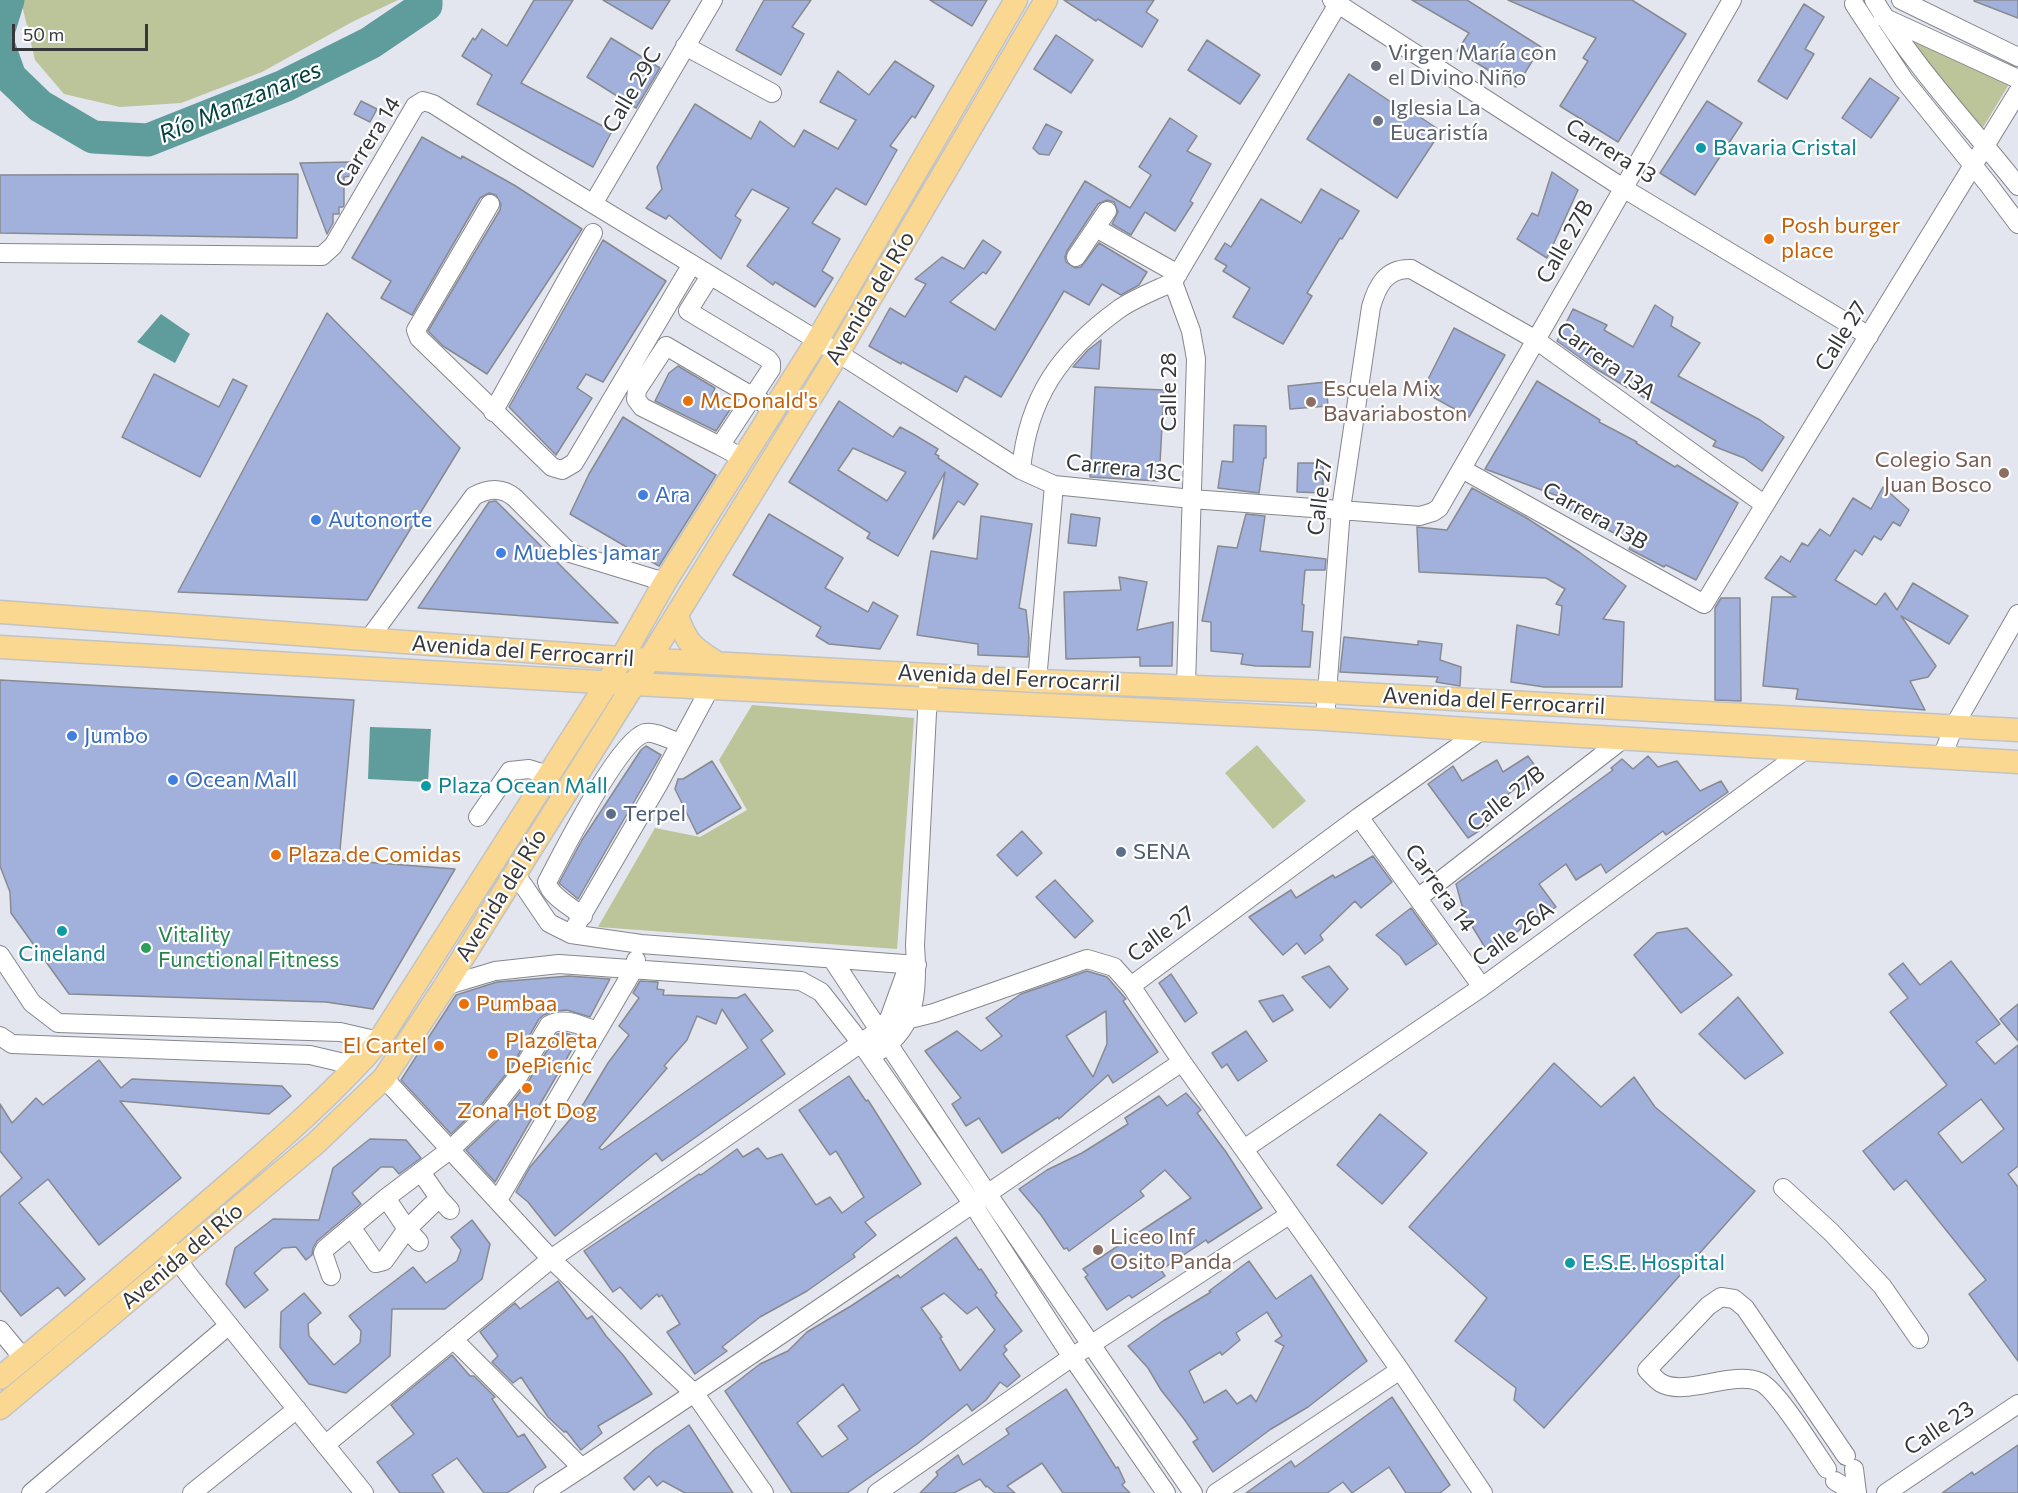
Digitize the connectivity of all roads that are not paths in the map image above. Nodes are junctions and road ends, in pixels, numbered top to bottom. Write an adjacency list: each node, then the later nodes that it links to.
1 (713, 0): 11 (street, Calle 29C)
2 (1017, 0): 33 (main road, Avenida del Río)
3 (1046, 0): 35 (main road, Avenida del Río)
4 (1732, 0): 19 (street, Calle 27B)
5 (1874, 0): 10 (street)
6 (1901, 0): 9 (street)
7 (1335, 2): 19 (street, Carrera 13); 31 (street)
8 (1849, 2): 10 (street); 17 (street)
9 (1925, 5): 12 (street)
10 (1884, 18): 13 (street); 16 (street)
11 (685, 46): 15 (street); 21 (street, Calle 29C)
12 (2018, 57)
13 (2018, 79)
14 (2018, 92): 16 (street, Calle 27)
15 (772, 93)
16 (1985, 145): 17 (street, Calle 27); 18 (street)
17 (1973, 167): 23 (street); 32 (street, Calle 27)
18 (2018, 186)
19 (1623, 188): 32 (street, Carrera 13); 34 (street, Calle 27B)
20 (490, 204): 38 (street)
21 (593, 204): 26 (street, Carrera 14); 28 (street, Carrera 14)
22 (1107, 211): 24 (street)
23 (2018, 224)
24 (1096, 228): 27 (street); 31 (street)
25 (593, 233): 38 (street)
26 (0, 253)
27 (1076, 257)
28 (692, 264): 30 (street, Carrera 14); 38 (street)
29 (1411, 269): 34 (street, Carrera 13A); 47 (street, Calle 27)
30 (710, 276): 33 (street, Carrera 14); 36 (street)
31 (1175, 278): 42 (street); 44 (street, Calle 28)
32 (1869, 336): 45 (street, Calle 27)
33 (817, 340): 35 (street, Carrera 14); 37 (main road, Avenida del Río)
34 (1536, 340): 41 (street, Calle 27B); 45 (street, Carrera 13A)
35 (838, 353): 42 (street, Carrera 13C); 52 (main road, Avenida del Río)
36 (752, 396): 37 (street); 39 (street); 39 (street)
37 (774, 409): 40 (main road, Avenida del Río)
38 (493, 412)
39 (720, 446): 40 (street)
40 (743, 458): 48 (main road, Avenida del Río)
41 (1462, 469): 46 (street, Calle 27B); 49 (street, Carrera 13B)
42 (1021, 470): 43 (street, Carrera 13C)
43 (1054, 485): 44 (street, Carrera 13C); 59 (street)
44 (1192, 499): 47 (street, Carrera 13C); 62 (street, Calle 28)
45 (1765, 505): 49 (street, Calle 27)
46 (1439, 508): 47 (street, Carrera 13C)
47 (1341, 510): 64 (street, Calle 27)
48 (665, 582): 53 (street); 55 (main road, Avenida del Río)
49 (1704, 604)
50 (0, 612): 53 (main road, Avenida del Ferrocarril)
51 (2018, 614): 67 (street)
52 (677, 615): 56 (main road, Avenida del Río); 57 (main road)
53 (368, 640): 55 (main road, Avenida del Ferrocarril)
54 (0, 647): 60 (main road, Avenida del Ferrocarril)
55 (620, 658): 56 (main road, Avenida del Ferrocarril); 60 (main road, Avenida del Río)
56 (650, 659): 57 (main road, Avenida del Ferrocarril); 61 (main road, Avenida del Río)
57 (718, 663): 58 (main road, Avenida del Ferrocarril)
58 (929, 674): 59 (main road, Avenida del Ferrocarril); 65 (street)
59 (1038, 681): 62 (main road, Avenida del Ferrocarril)
60 (608, 682): 61 (main road, Avenida del Ferrocarril); 75 (main road, Avenida del Río)
61 (634, 684): 63 (main road, Avenida del Ferrocarril); 78 (main road, Avenida del Río)
62 (1186, 685): 64 (main road, Avenida del Ferrocarril)
63 (710, 688): 65 (main road, Avenida del Ferrocarril); 71 (street)
64 (1325, 692): 66 (street, Calle 27); 67 (main road, Avenida del Ferrocarril)
65 (927, 700): 66 (main road, Avenida del Ferrocarril); 85 (street)
66 (1324, 718): 68 (main road, Avenida del Ferrocarril)
67 (1954, 726): 69 (main road, Avenida del Ferrocarril); 73 (street)
68 (1482, 730): 70 (main road, Avenida del Ferrocarril); 76 (street, Calle 27)
69 (2018, 730)
70 (1623, 739): 72 (main road, Avenida del Ferrocarril); 79 (street, Calle 27B)
71 (680, 744): 80 (street); 80 (street)
72 (1805, 750): 73 (main road, Avenida del Ferrocarril); 89 (street, Calle 26A)
73 (1942, 757): 74 (main road, Avenida del Ferrocarril)
74 (2018, 762)
75 (548, 775): 77 (street); 94 (main road, Avenida del Río)
76 (1359, 817): 79 (street, Carrera 14); 88 (street, Calle 27)
77 (478, 818)
78 (515, 873): 81 (street); 87 (main road, Avenida del Río)
79 (1418, 898): 89 (street, Carrera 14)
80 (582, 916): 81 (street)
81 (572, 934): 82 (street)
82 (641, 944): 84 (street); 86 (street)
83 (0, 955): 94 (street)
84 (832, 958): 85 (street); 93 (street)
85 (913, 965): 90 (street); 93 (street)
86 (634, 969): 87 (street); 91 (street); 95 (street)
87 (445, 986): 98 (main road, Avenida del Río)
88 (1131, 986): 90 (street); 96 (street)
89 (1482, 987): 100 (street, Calle 26A)
90 (910, 1019): 93 (street)
91 (597, 1031): 99 (street); 105 (street)
92 (0, 1036): 97 (street)
93 (883, 1038): 95 (street); 104 (street)
94 (379, 1041): 97 (main road, Avenida del Río)
95 (866, 1050): 104 (street); 110 (street)
96 (1182, 1062): 100 (street); 104 (street)
97 (357, 1066): 109 (main road, Avenida del Río)
98 (384, 1078): 99 (street); 111 (main road, Avenida del Río)
99 (451, 1149): 101 (street); 105 (street)
100 (1244, 1149): 106 (street)
101 (421, 1172): 103 (street); 108 (street)
102 (1783, 1188): 115 (street)
103 (386, 1198): 107 (street); 108 (street)
104 (980, 1198): 117 (street); 118 (street); 122 (street)
105 (498, 1200): 110 (street)
106 (1289, 1215): 117 (street); 120 (street)
107 (351, 1227): 108 (street); 112 (street)
108 (413, 1235)
109 (163, 1241): 111 (street); 119 (main road, Avenida del Río)
110 (551, 1259): 116 (street); 122 (street)
111 (177, 1260): 113 (street); 124 (main road, Avenida del Río)
112 (331, 1276)
113 (229, 1325): 125 (street); 131 (street)
114 (0, 1330): 119 (street)
115 (1919, 1338)
116 (453, 1339): 128 (street); 129 (street)
117 (1091, 1345): 118 (street); 137 (street)
118 (1072, 1357): 135 (street); 136 (street)
119 (24, 1359): 121 (main road, Avenida del Río)
120 (1400, 1370): 138 (street); 139 (street)
121 (0, 1378)
122 (695, 1394): 129 (street); 134 (street)
123 (2018, 1404): 141 (street, Calle 23)
124 (0, 1408)
125 (297, 1409): 128 (street); 132 (street)
126 (1818, 1413): 127 (street); 127 (street); 140 (street)
127 (1797, 1427): 140 (street)
128 (325, 1445): 130 (street)
129 (582, 1468): 133 (street)
130 (363, 1492)
131 (31, 1493)
132 (192, 1493)
133 (543, 1493)
134 (764, 1493)
135 (877, 1493)
136 (1166, 1493)
137 (1193, 1493)
138 (1216, 1493)
139 (1483, 1493)
140 (1856, 1493)
141 (1886, 1493)

